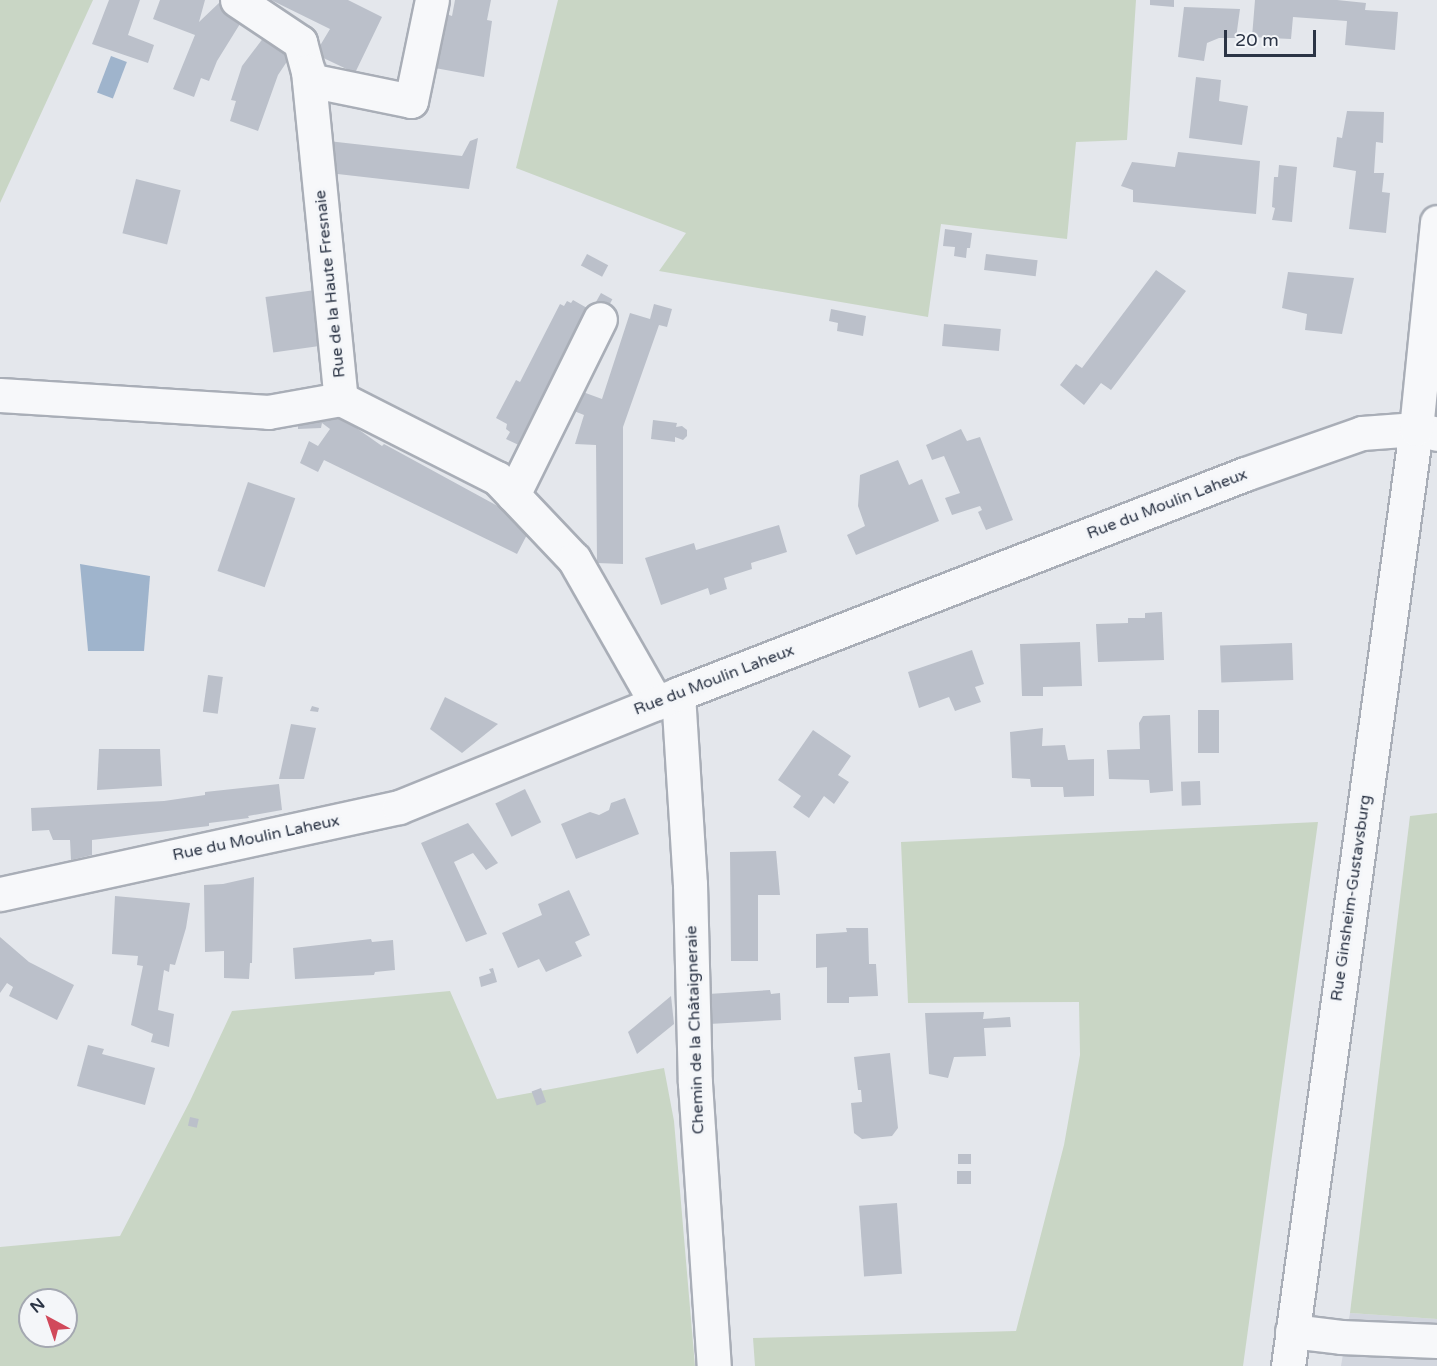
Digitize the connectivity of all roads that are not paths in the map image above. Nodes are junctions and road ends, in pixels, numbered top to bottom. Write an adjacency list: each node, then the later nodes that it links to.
1 (237, 0): 3 (street, Rue de la Haute Fresnaie)
2 (432, 0): 3 (street)
3 (309, 80): 7 (street, Rue de la Haute Fresnaie)
4 (1437, 222): 8 (street, Rue Ginsheim-Gustavsburg)
5 (600, 319): 9 (street)
6 (0, 395): 7 (street)
7 (341, 399): 9 (street, Rue de la Haute Fresnaie)
8 (1426, 432): 10 (street, Rue du Moulin Laheux); 12 (street, Rue Ginsheim-Gustavsburg)
9 (513, 495): 10 (street, Rue de la Haute Fresnaie)
10 (667, 699): 11 (street, Rue du Moulin Laheux); 14 (street, Chemin de la Châtaigneraie)
11 (0, 894)
12 (1292, 1331): 13 (street); 15 (street, Rue Ginsheim-Gustavsburg)
13 (1437, 1341)
14 (714, 1366)
15 (1288, 1366)

